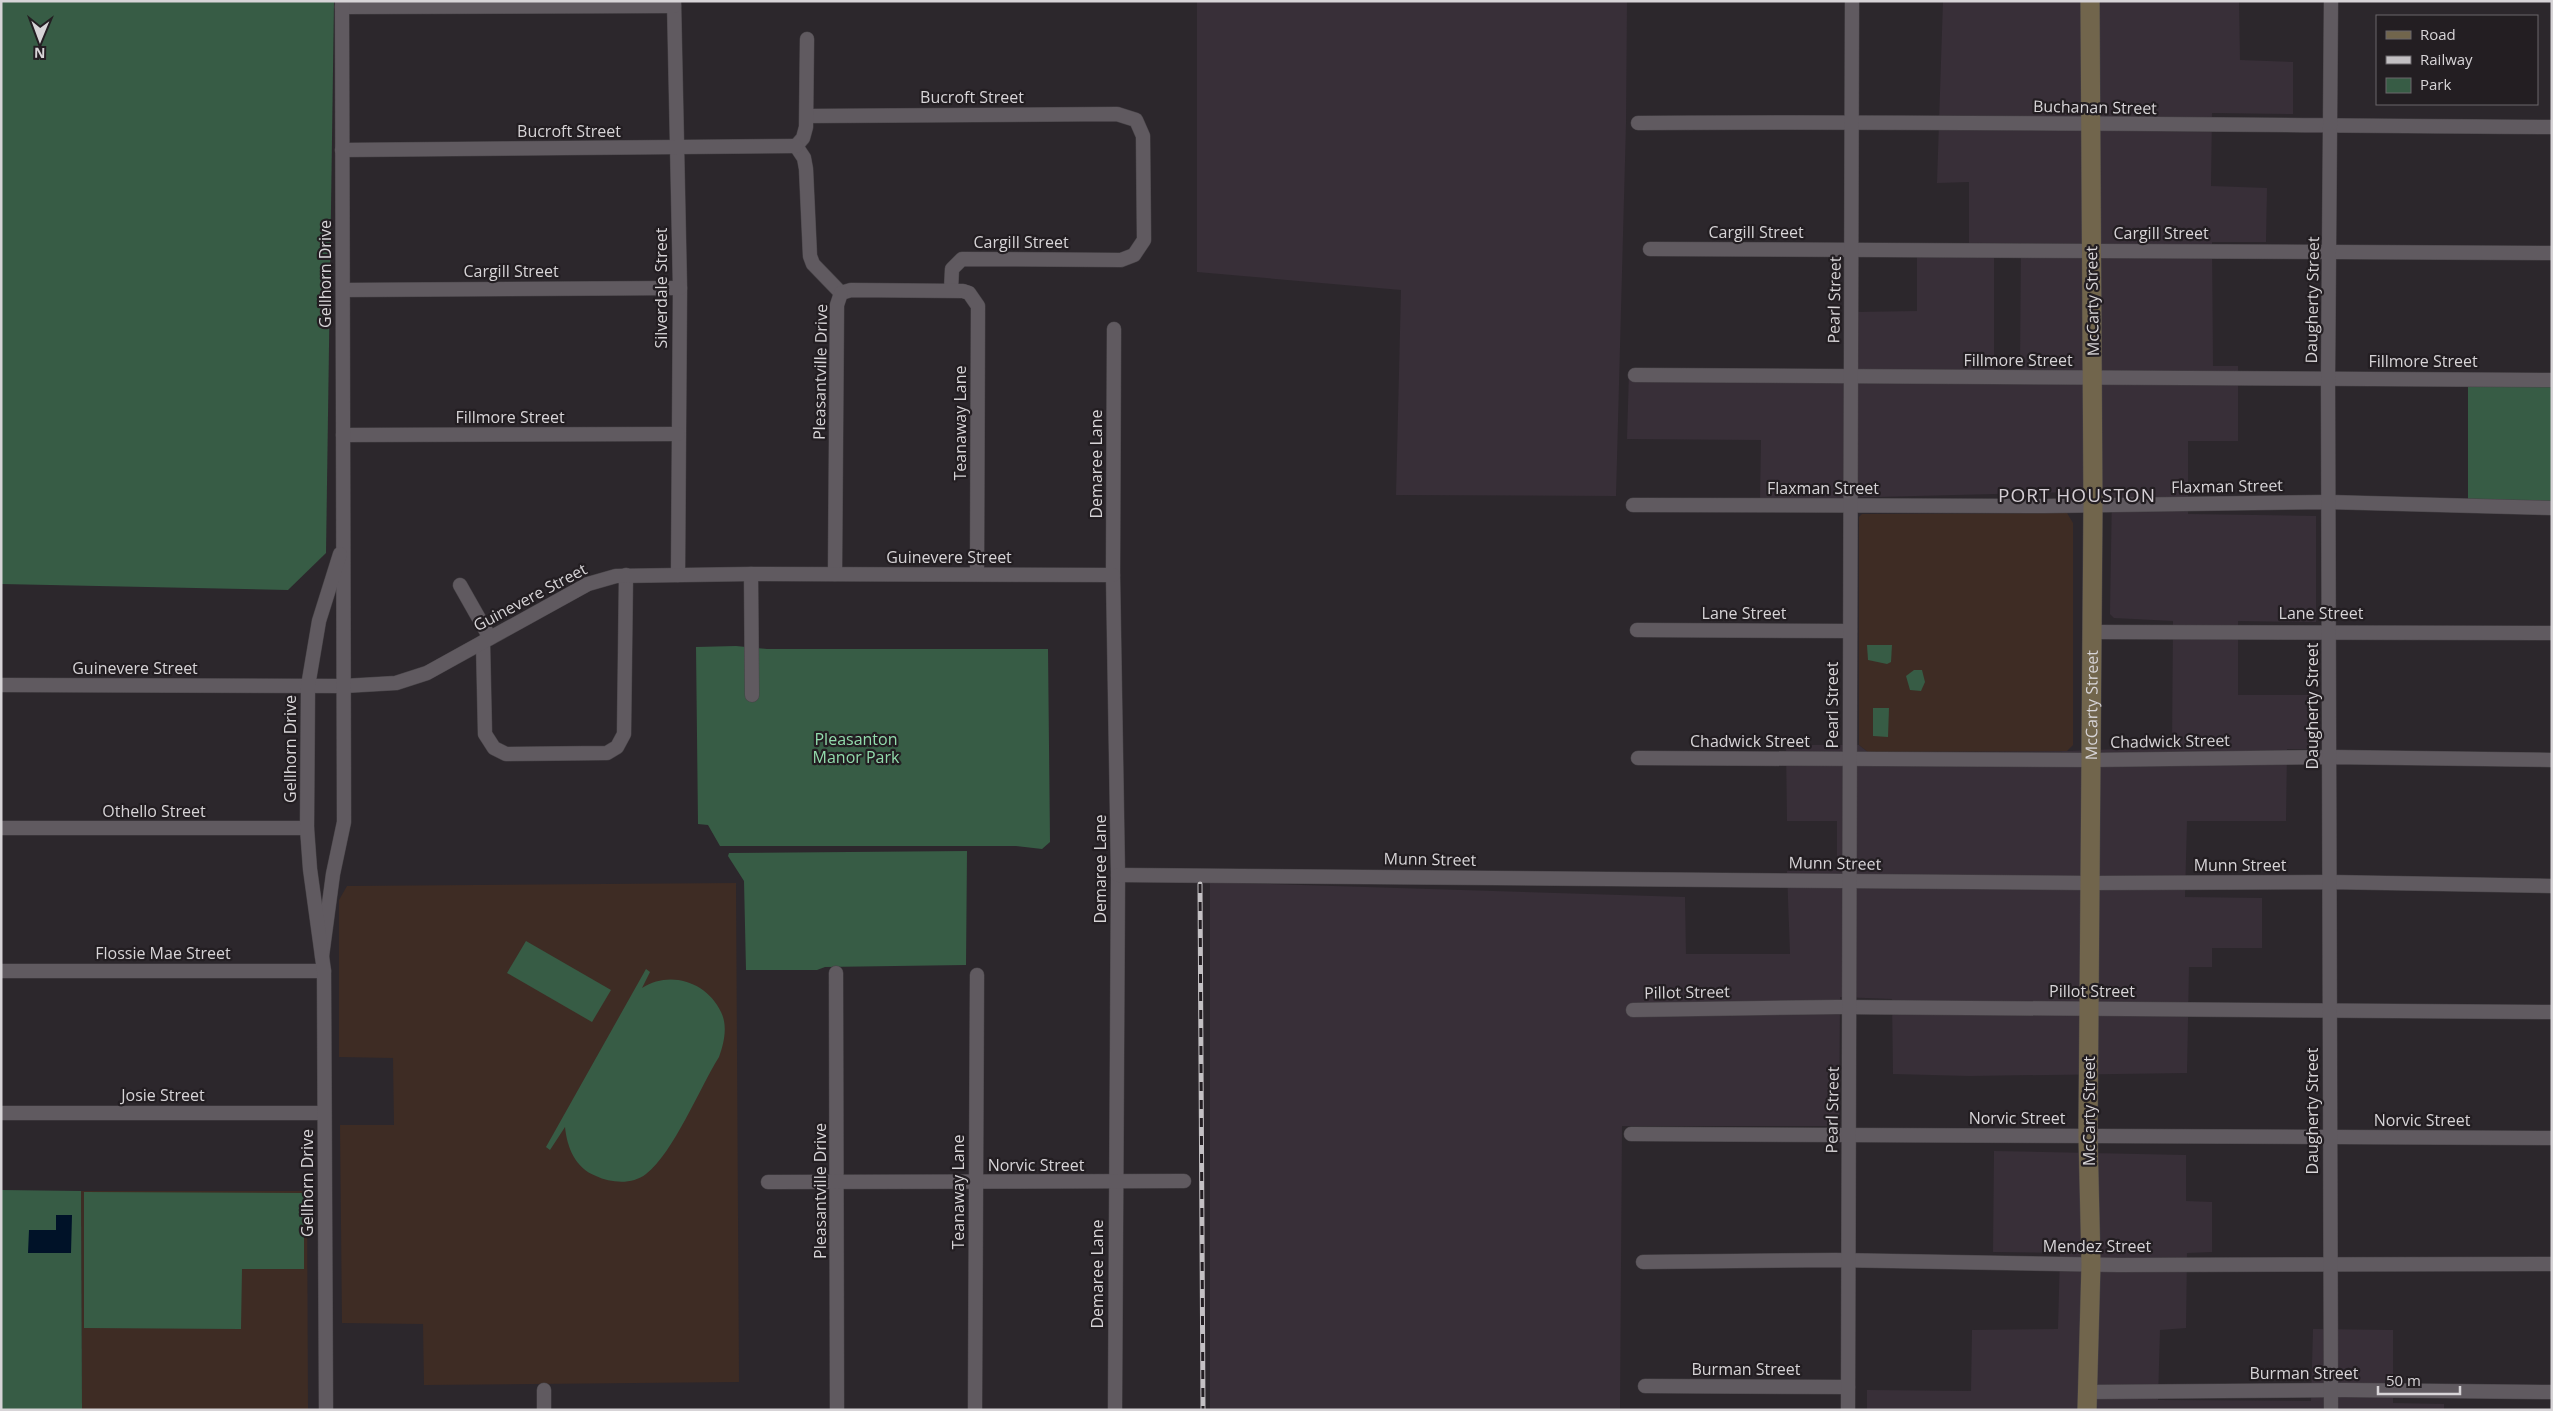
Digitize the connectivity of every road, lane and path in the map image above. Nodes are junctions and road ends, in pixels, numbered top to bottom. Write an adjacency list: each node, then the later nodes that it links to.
1 (1852, 1): 8 (street, Pearl Street)
2 (2090, 1): 10 (main road, McCarty Street)
3 (2332, 1): 11 (street, Daugherty Street)
4 (342, 4): 5 (street); 15 (street, Gellhorn Drive)
5 (674, 4): 14 (street, Silverdale Street)
6 (807, 39): 7 (street)
7 (807, 116): 13 (street); 21 (street, Bucroft Street)
8 (1853, 121): 9 (street, Buchanan Street); 10 (street, Buchanan Street); 17 (street, Pearl Street)
9 (1638, 123)
10 (2090, 125): 11 (street, Buchanan Street); 18 (main road, McCarty Street)
11 (2330, 126): 12 (street, Buchanan Street); 19 (street, Daugherty Street)
12 (2552, 127)
13 (796, 146): 14 (street, Bucroft Street); 25 (street, Pleasantville Drive)
14 (677, 147): 15 (street, Bucroft Street); 22 (street, Silverdale Street)
15 (342, 150): 23 (street, Gellhorn Drive)
16 (1650, 249): 17 (street, Cargill Street)
17 (1852, 250): 18 (street, Cargill Street); 28 (street, Pearl Street)
18 (2091, 250): 19 (street, Cargill Street); 29 (main road, McCarty Street)
19 (2330, 252): 20 (street, Cargill Street); 30 (street, Daugherty Street)
20 (2552, 253)
21 (1134, 255): 24 (street, Cargill Street)
22 (680, 288): 23 (street, Cargill Street); 32 (street, Silverdale Street)
23 (343, 290): 33 (street, Gellhorn Drive)
24 (951, 290): 25 (street); 42 (street, Teanaway Lane)
25 (841, 293): 41 (street, Pleasantville Drive)
26 (1114, 329): 45 (street, Demaree Lane)
27 (1635, 375): 28 (street, Fillmore Street)
28 (1850, 376): 29 (street, Fillmore Street); 36 (street, Pearl Street)
29 (2093, 378): 30 (street, Fillmore Street); 37 (main road, McCarty Street)
30 (2328, 378): 31 (street, Fillmore Street); 34 (street, Daugherty Street)
31 (2552, 380)
32 (678, 434): 33 (street, Fillmore Street); 44 (street, Silverdale Street)
33 (343, 435): 39 (street, Gellhorn Drive)
34 (2328, 502): 37 (street, Flaxman Street); 38 (street, Flaxman Street); 48 (street, Daugherty Street)
35 (1633, 504): 36 (street, Flaxman Street)
36 (1850, 505): 37 (street, Flaxman Street); 49 (street, Pearl Street)
37 (2093, 505): 50 (main road, McCarty Street)
38 (2552, 508)
39 (343, 546): 54 (street, Gellhorn Drive); 55 (street, Gellhorn Drive)
40 (751, 574): 41 (street, Guinevere Street); 44 (street, Guinevere Street); 56 (street)
41 (834, 574): 42 (street, Guinevere Street)
42 (977, 574): 45 (street, Guinevere Street)
43 (626, 575): 44 (street, Guinevere Street); 52 (street, Guinevere Street); 52 (street)
44 (678, 575)
45 (1114, 575): 64 (street, Demaree Lane)
46 (460, 585): 52 (street)
47 (1637, 630): 49 (street, Lane Street)
48 (2329, 630): 50 (street, Lane Street); 51 (street, Lane Street); 57 (street, Daugherty Street)
49 (1850, 631): 59 (street, Pearl Street)
50 (2091, 632): 60 (main road, McCarty Street)
51 (2552, 632)
52 (487, 640): 55 (street, Guinevere Street)
53 (1, 685): 54 (street, Guinevere Street)
54 (308, 686): 55 (street, Guinevere Street); 63 (street, Gellhorn Drive)
55 (344, 686): 69 (street, Gellhorn Drive)
56 (752, 695)
57 (2330, 757): 60 (street, Chadwick Street); 61 (street, Chadwick Street); 66 (street, Daugherty Street)
58 (1638, 758): 59 (street, Chadwick Street)
59 (1849, 759): 60 (street, Chadwick Street); 65 (street, Pearl Street)
60 (2091, 760): 67 (main road, McCarty Street)
61 (2552, 760)
62 (1, 828): 63 (street, Othello Street)
63 (307, 828): 69 (street, Gellhorn Drive)
64 (1118, 875): 65 (street, Munn Street); 90 (street, Demaree Lane)
65 (1849, 881): 67 (street, Munn Street); 74 (street, Pearl Street)
66 (2329, 882): 67 (street, Munn Street); 68 (street, Munn Street); 77 (street, Daugherty Street)
67 (2091, 883): 75 (main road, McCarty Street)
68 (2552, 886)
69 (322, 956): 71 (street, Gellhorn Drive)
70 (1, 971): 71 (street, Flossie Mae Street)
71 (324, 971): 80 (street, Gellhorn Drive)
72 (836, 973): 88 (street, Pleasantville Drive)
73 (977, 975): 89 (street, Teanaway Lane)
74 (1851, 1008): 75 (street, Pillot Street); 76 (street, Pillot Street); 82 (street, Pearl Street)
75 (2090, 1008): 77 (street, Pillot Street); 83 (main road, McCarty Street)
76 (1633, 1010)
77 (2330, 1010): 78 (street, Pillot Street); 84 (street, Daugherty Street)
78 (2552, 1012)
79 (1, 1113): 80 (street, Josie Street)
80 (324, 1113): 102 (street, Gellhorn Drive)
81 (1631, 1134): 82 (street, Norvic Street)
82 (1849, 1135): 83 (street, Norvic Street); 91 (street, Pearl Street)
83 (2088, 1135): 84 (street, Norvic Street); 94 (main road, McCarty Street)
84 (2331, 1137): 85 (street, Norvic Street); 93 (street, Daugherty Street)
85 (2552, 1138)
86 (1184, 1181): 90 (street, Norvic Street)
87 (768, 1182): 88 (street, Norvic Street)
88 (838, 1182): 89 (street, Norvic Street); 104 (street, Pleasantville Drive)
89 (975, 1182): 90 (street, Norvic Street); 105 (street, Teanaway Lane)
90 (1115, 1182): 106 (street, Demaree Lane)
91 (1849, 1260): 92 (street, Mendez Street); 94 (street, Mendez Street); 97 (street, Pearl Street)
92 (1643, 1262)
93 (2329, 1263): 94 (street, Mendez Street); 95 (street, Mendez Street); 99 (street, Daugherty Street)
94 (2091, 1264): 101 (main road, McCarty Street)
95 (2552, 1264)
96 (1644, 1386): 97 (street, Burman Street)
97 (1848, 1387): 107 (street, Pearl Street)
98 (544, 1390): 103 (street)
99 (2331, 1390): 100 (street, Burman Street); 101 (street, Burman Street); 108 (street, Daugherty Street)
100 (2552, 1392)
101 (2087, 1401)
102 (326, 1410)
103 (544, 1410)
104 (837, 1410)
105 (975, 1410)
106 (1115, 1410)
107 (1848, 1410)
108 (2331, 1410)

